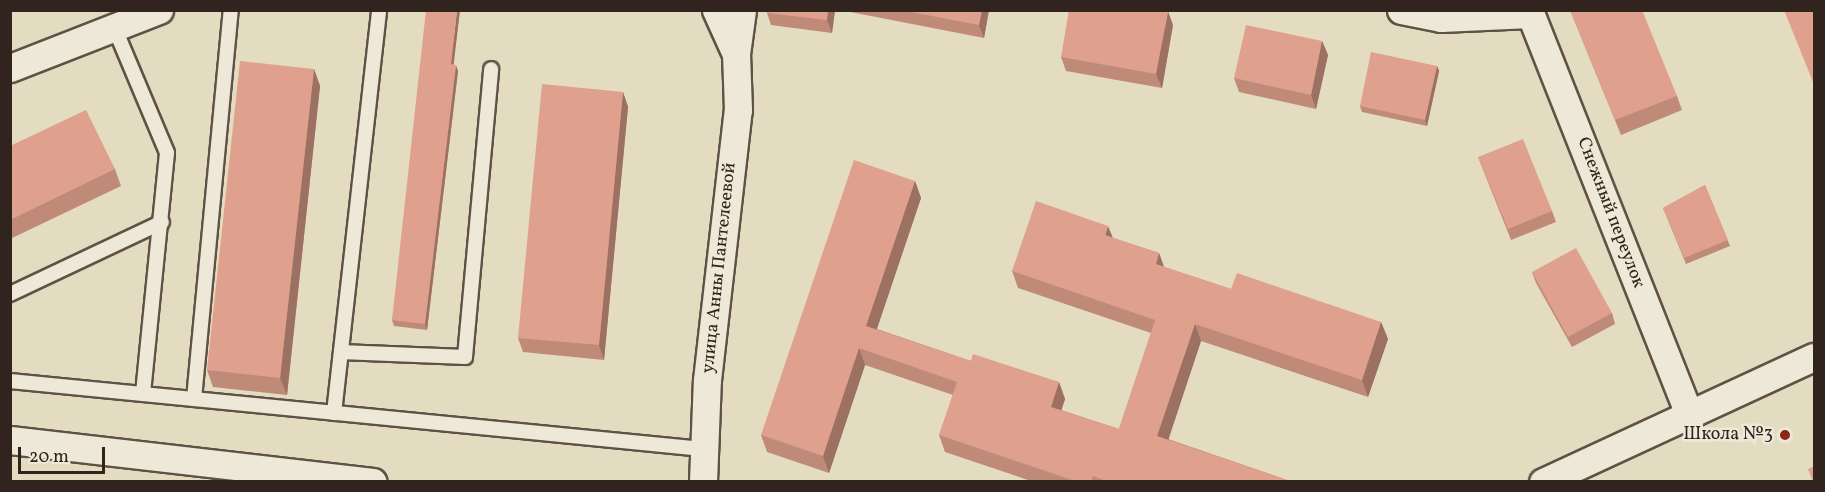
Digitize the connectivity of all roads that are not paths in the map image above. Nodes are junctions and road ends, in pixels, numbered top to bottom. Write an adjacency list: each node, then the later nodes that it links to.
1 (159, 10): 8 (street)
2 (231, 10): 18 (lane)
3 (379, 10): 14 (lane)
4 (716, 10): 9 (street, улица Анны Пантелеевой)
5 (742, 10): 9 (street, улица Анны Пантелеевой)
6 (1401, 10): 7 (street, Снежный переулок)
7 (1529, 12): 19 (street, Снежный переулок)
8 (112, 20): 10 (street); 12 (lane)
9 (736, 54): 22 (street, улица Анны Пантелеевой)
10 (10, 68)
11 (491, 69): 14 (lane)
12 (162, 222): 13 (lane); 17 (lane)
13 (10, 294)
14 (341, 352): 20 (lane)
15 (1815, 357): 19 (street)
16 (10, 381): 17 (lane)
17 (143, 394): 18 (lane)
18 (194, 399): 20 (lane)
19 (1688, 412): 25 (street)
20 (334, 413): 22 (lane)
21 (10, 440): 23 (street)
22 (703, 449): 24 (street, улица Анны Пантелеевой)
23 (373, 482)
24 (703, 482)
25 (1543, 482)

